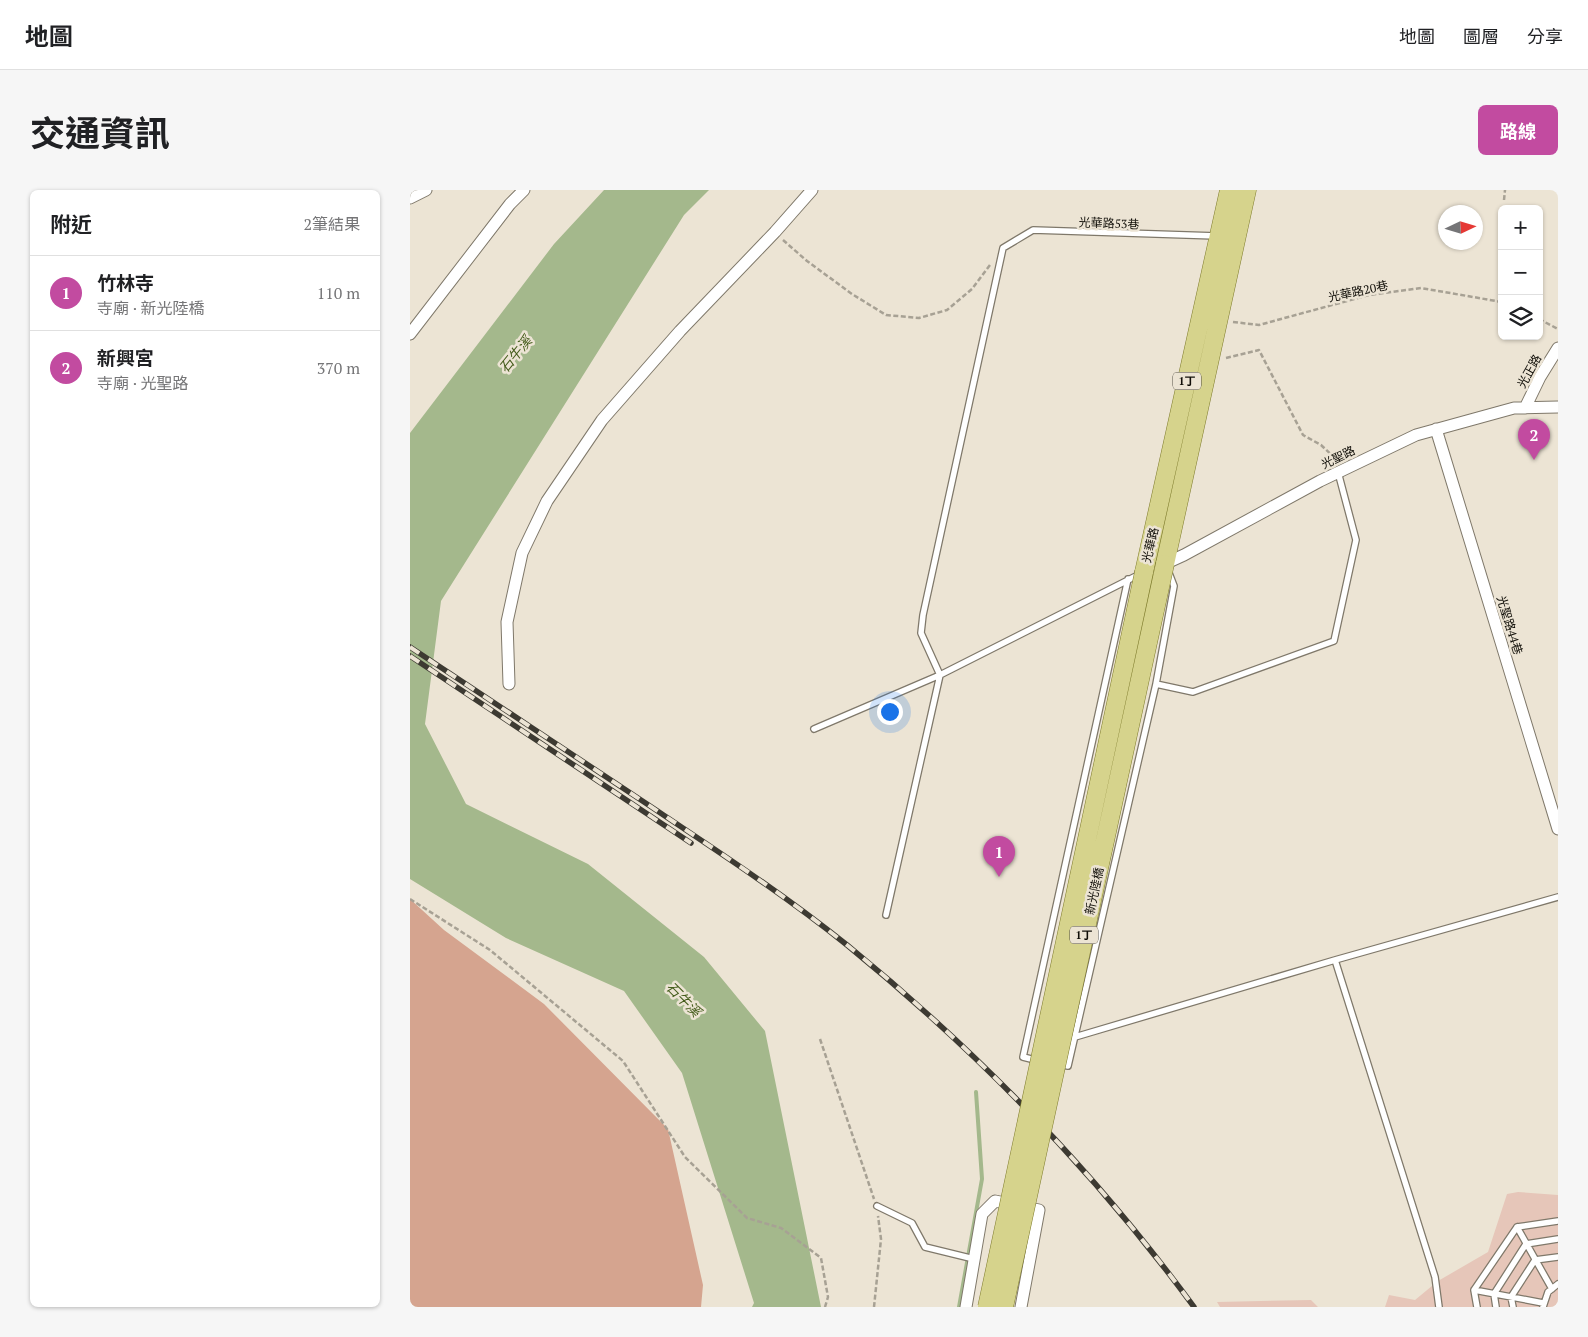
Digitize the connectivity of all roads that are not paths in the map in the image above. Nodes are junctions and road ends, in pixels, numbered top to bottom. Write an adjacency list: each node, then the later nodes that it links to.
1 (426, 190): 6 (street)
2 (524, 190): 10 (street)
3 (812, 190): 19 (street)
4 (1229, 190): 7 (main road, 光華路 / 1丁)
5 (1247, 190): 9 (main road, 光華路 / 1丁)
6 (410, 198)
7 (1220, 236): 8 (main road, 光華路 / 1丁); 18 (lane, 光華路53巷)
8 (1209, 280): 9 (main road); 17 (main road, 光華路 / 1丁)
9 (1227, 283): 16 (main road, 光華路 / 1丁)
10 (410, 334)
11 (1558, 348): 12 (street, 光正路)
12 (1525, 408): 13 (street, 光聖路); 14 (street, 光聖路)
13 (1558, 408)
14 (1436, 429): 15 (street, 光聖路); 22 (street, 光聖路44巷)
15 (1341, 470): 16 (street, 光聖路); 20 (lane)
16 (1165, 564): 17 (street, 光聖路); 20 (lane); 43 (main road, 新光陸橋 / 1丁, bridge)
17 (1136, 576): 18 (lane); 26 (lane); 42 (main road, 新光陸橋 / 1丁, bridge)
18 (940, 675): 21 (lane); 24 (lane)
19 (508, 684)
20 (1156, 684): 26 (lane)
21 (814, 729)
22 (1558, 829)
23 (1558, 897): 25 (lane)
24 (886, 914)
25 (1335, 960): 26 (lane); 45 (lane)
26 (1075, 1037)
27 (877, 1206): 33 (lane)
28 (1558, 1221): 29 (lane)
29 (1517, 1227): 31 (lane); 37 (lane)
30 (1558, 1239): 31 (lane)
31 (1526, 1244): 34 (lane); 38 (lane)
32 (1558, 1257): 34 (lane)
33 (974, 1259): 41 (street); 44 (street)
34 (1535, 1260): 36 (lane); 39 (lane)
35 (1558, 1284): 36 (lane)
36 (1552, 1289): 40 (lane)
37 (1474, 1290): 38 (lane); 46 (lane)
38 (1494, 1294): 39 (lane); 47 (lane)
39 (1512, 1297): 40 (lane); 48 (lane)
40 (1543, 1305)
41 (966, 1307)
42 (987, 1307)
43 (1004, 1307)
44 (1021, 1307)
45 (1440, 1307)
46 (1477, 1307)
47 (1496, 1307)
48 (1513, 1307)

